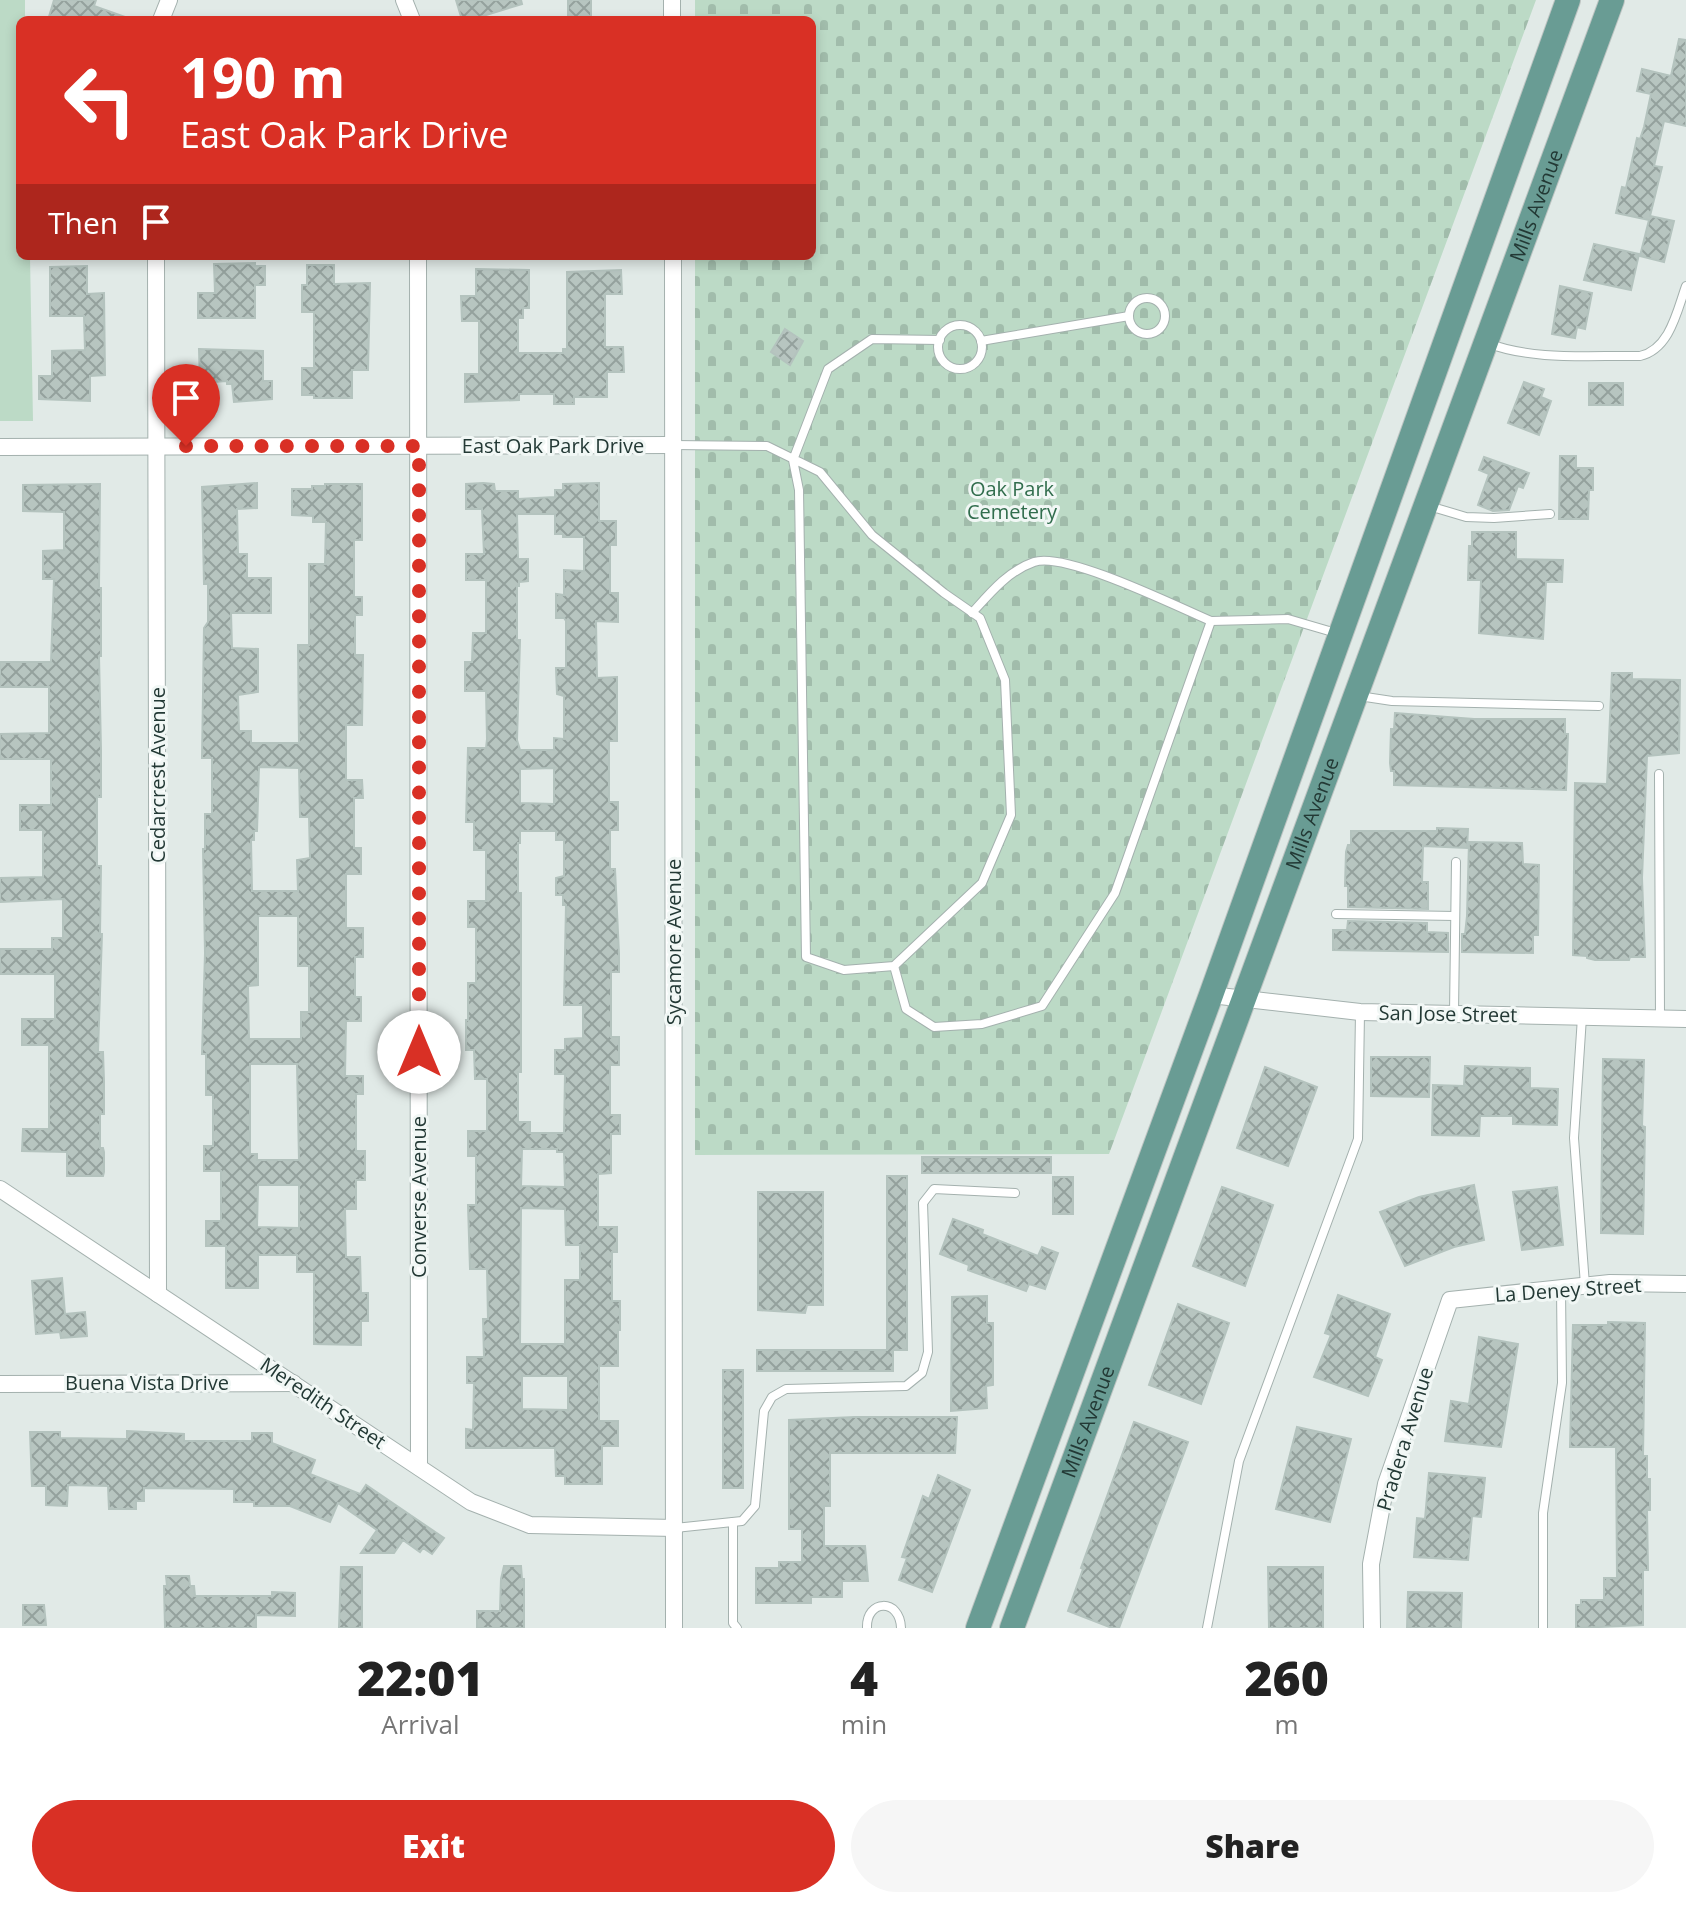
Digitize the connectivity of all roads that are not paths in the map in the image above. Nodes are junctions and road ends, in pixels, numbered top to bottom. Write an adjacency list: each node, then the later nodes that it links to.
1 (1568, 0): 8 (main road, Mills Avenue)
2 (1612, 0): 11 (main road, Mills Avenue)
3 (156, 260): 13 (street, Cedarcrest Avenue)
4 (418, 260): 14 (street, Converse Avenue)
5 (673, 260): 12 (street, Sycamore Avenue)
6 (1686, 286): 11 (lane)
7 (1129, 316): 7 (lane); 10 (lane)
8 (1449, 329): 11 (main road); 21 (main road, Mills Avenue)
9 (940, 340): 10 (lane); 10 (lane); 16 (lane)
10 (981, 341)
11 (1485, 342): 17 (main road, Mills Avenue)
12 (673, 445): 14 (street, East Oak Park Drive); 16 (lane); 47 (street, Sycamore Avenue)
13 (157, 446): 14 (street, East Oak Park Drive); 15 (street, East Oak Park Drive); 41 (street, Cedarcrest Avenue)
14 (419, 446): 45 (street, Converse Avenue)
15 (0, 447)
16 (793, 460): 19 (lane); 28 (lane)
17 (1425, 505): 18 (lane); 22 (main road, Mills Avenue)
18 (1550, 514)
19 (972, 613): 20 (lane); 28 (lane)
20 (1211, 621): 21 (lane); 28 (lane)
21 (1340, 634): 29 (main road, Mills Avenue)
22 (1354, 695): 23 (lane); 30 (main road, Mills Avenue)
23 (1599, 706)
24 (1659, 774): 34 (lane)
25 (1456, 862): 27 (lane)
26 (1336, 914): 27 (lane)
27 (1455, 916): 32 (lane)
28 (894, 966)
29 (1211, 995): 30 (street, San Jose Street); 52 (main road, Mills Avenue)
30 (1244, 999): 31 (street, San Jose Street); 53 (main road, Mills Avenue)
31 (1360, 1012): 32 (street, San Jose Street); 54 (lane)
32 (1454, 1014): 33 (street, San Jose Street)
33 (1582, 1017): 34 (street, San Jose Street); 39 (lane)
34 (1660, 1018): 35 (street, San Jose Street)
35 (1686, 1019)
36 (0, 1189): 41 (street, Meredith Street)
37 (1015, 1193): 46 (lane)
38 (1686, 1284): 39 (street, La Deney Street)
39 (1585, 1286): 40 (street, La Deney Street)
40 (1561, 1289): 42 (street, La Deney Street); 56 (lane)
41 (158, 1294): 43 (street, Meredith Street)
42 (1450, 1300): 55 (street, Pradera Avenue)
43 (293, 1383): 44 (street, Buena Vista Drive); 45 (street, Meredith Street)
44 (0, 1384)
45 (419, 1467): 47 (street, Meredith Street)
46 (733, 1522): 47 (lane); 49 (lane)
47 (675, 1528): 48 (street, Sycamore Avenue)
48 (674, 1628)
49 (737, 1628)
50 (867, 1628): 51 (lane)
51 (901, 1628)
52 (978, 1628)
53 (1012, 1628)
54 (1207, 1628)
55 (1372, 1628)
56 (1543, 1628)

